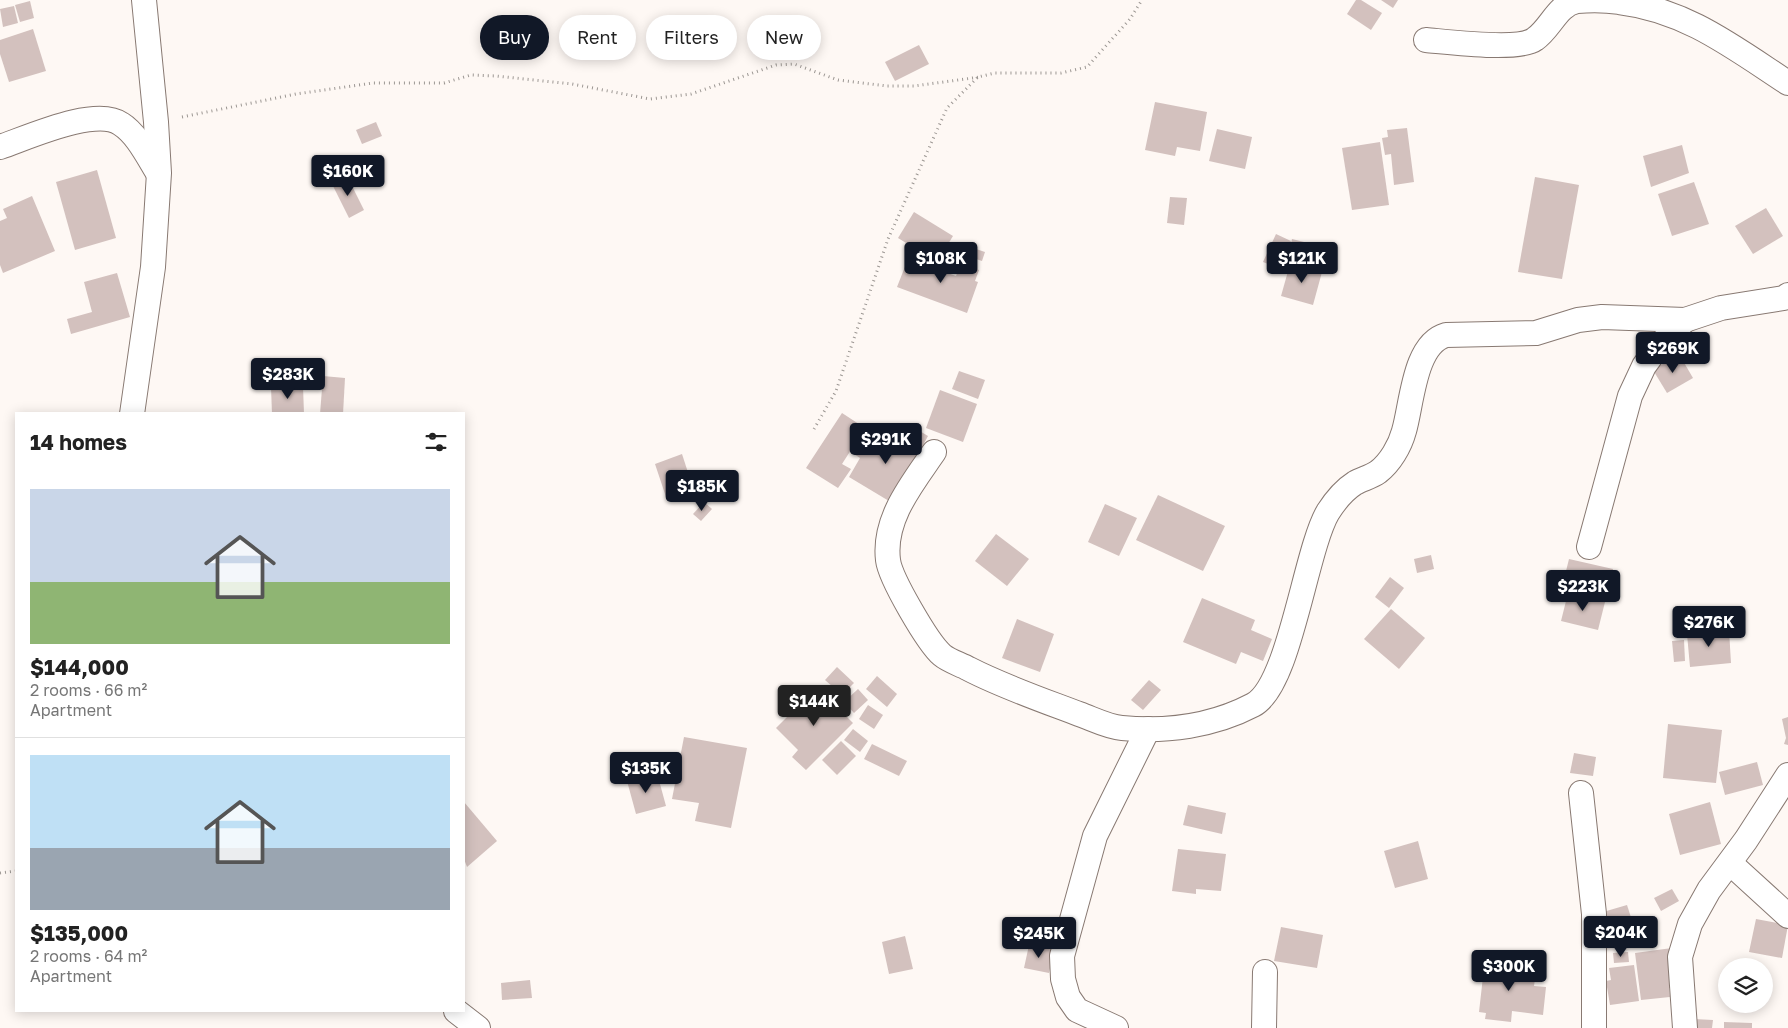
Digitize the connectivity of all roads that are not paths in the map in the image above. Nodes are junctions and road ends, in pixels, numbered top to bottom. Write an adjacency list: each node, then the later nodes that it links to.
1 (144, 0): 6 (street)
2 (1574, 1): 3 (street); 4 (street)
3 (1426, 40)
4 (1788, 83)
5 (0, 147): 6 (street)
6 (158, 173): 9 (street)
7 (1788, 295): 8 (street)
8 (1685, 320): 11 (street); 12 (street)
9 (132, 412)
10 (934, 452): 12 (street)
11 (1589, 547)
12 (1148, 729): 20 (street)
13 (1788, 775): 15 (street)
14 (1581, 793): 22 (street)
15 (1730, 863): 16 (street); 23 (street)
16 (1788, 916)
17 (1265, 972): 21 (street)
18 (457, 1012): 19 (street)
19 (478, 1028)
20 (1116, 1028)
21 (1264, 1028)
22 (1594, 1028)
23 (1685, 1028)

